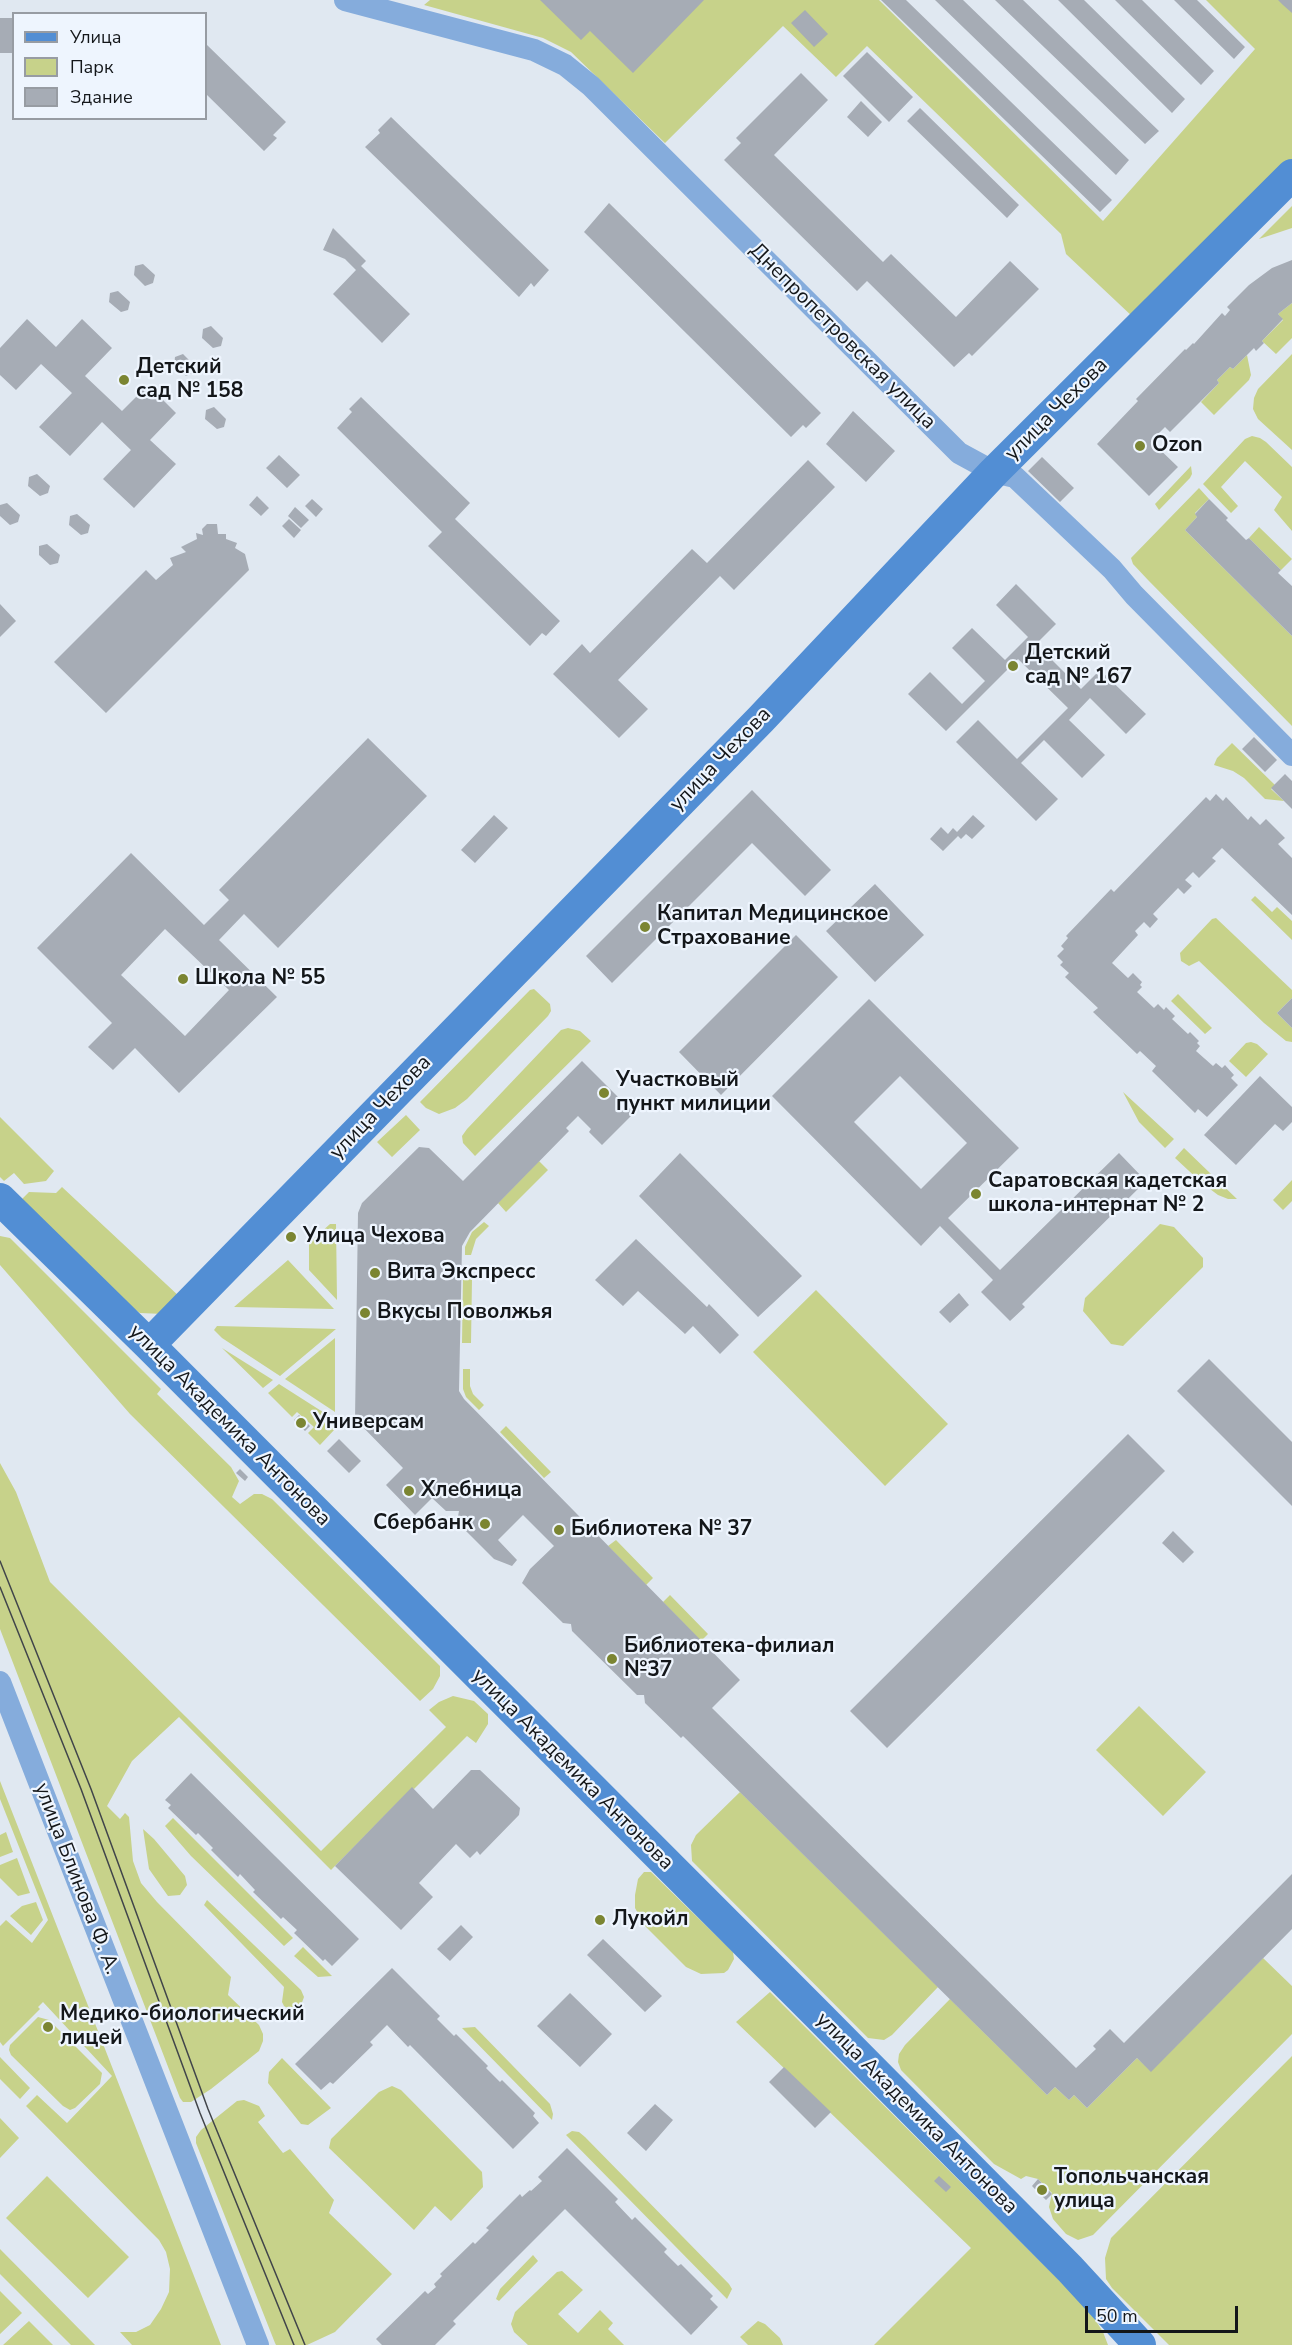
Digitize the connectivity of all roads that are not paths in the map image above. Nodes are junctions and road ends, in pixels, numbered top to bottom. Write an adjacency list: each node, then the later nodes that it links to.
1 (345, 0): 3 (street, Днепропетровская улица)
2 (1292, 175): 3 (street, улица Чехова)
3 (994, 472): 4 (street, Днепропетровская улица); 6 (street, улица Чехова)
4 (1292, 755)
5 (0, 1199): 6 (street, улица Академика Антонова)
6 (148, 1344): 9 (street, улица Академика Антонова)
7 (0, 1682): 8 (street, улица Блинова Ф. А.)
8 (258, 2345)
9 (1140, 2345)

